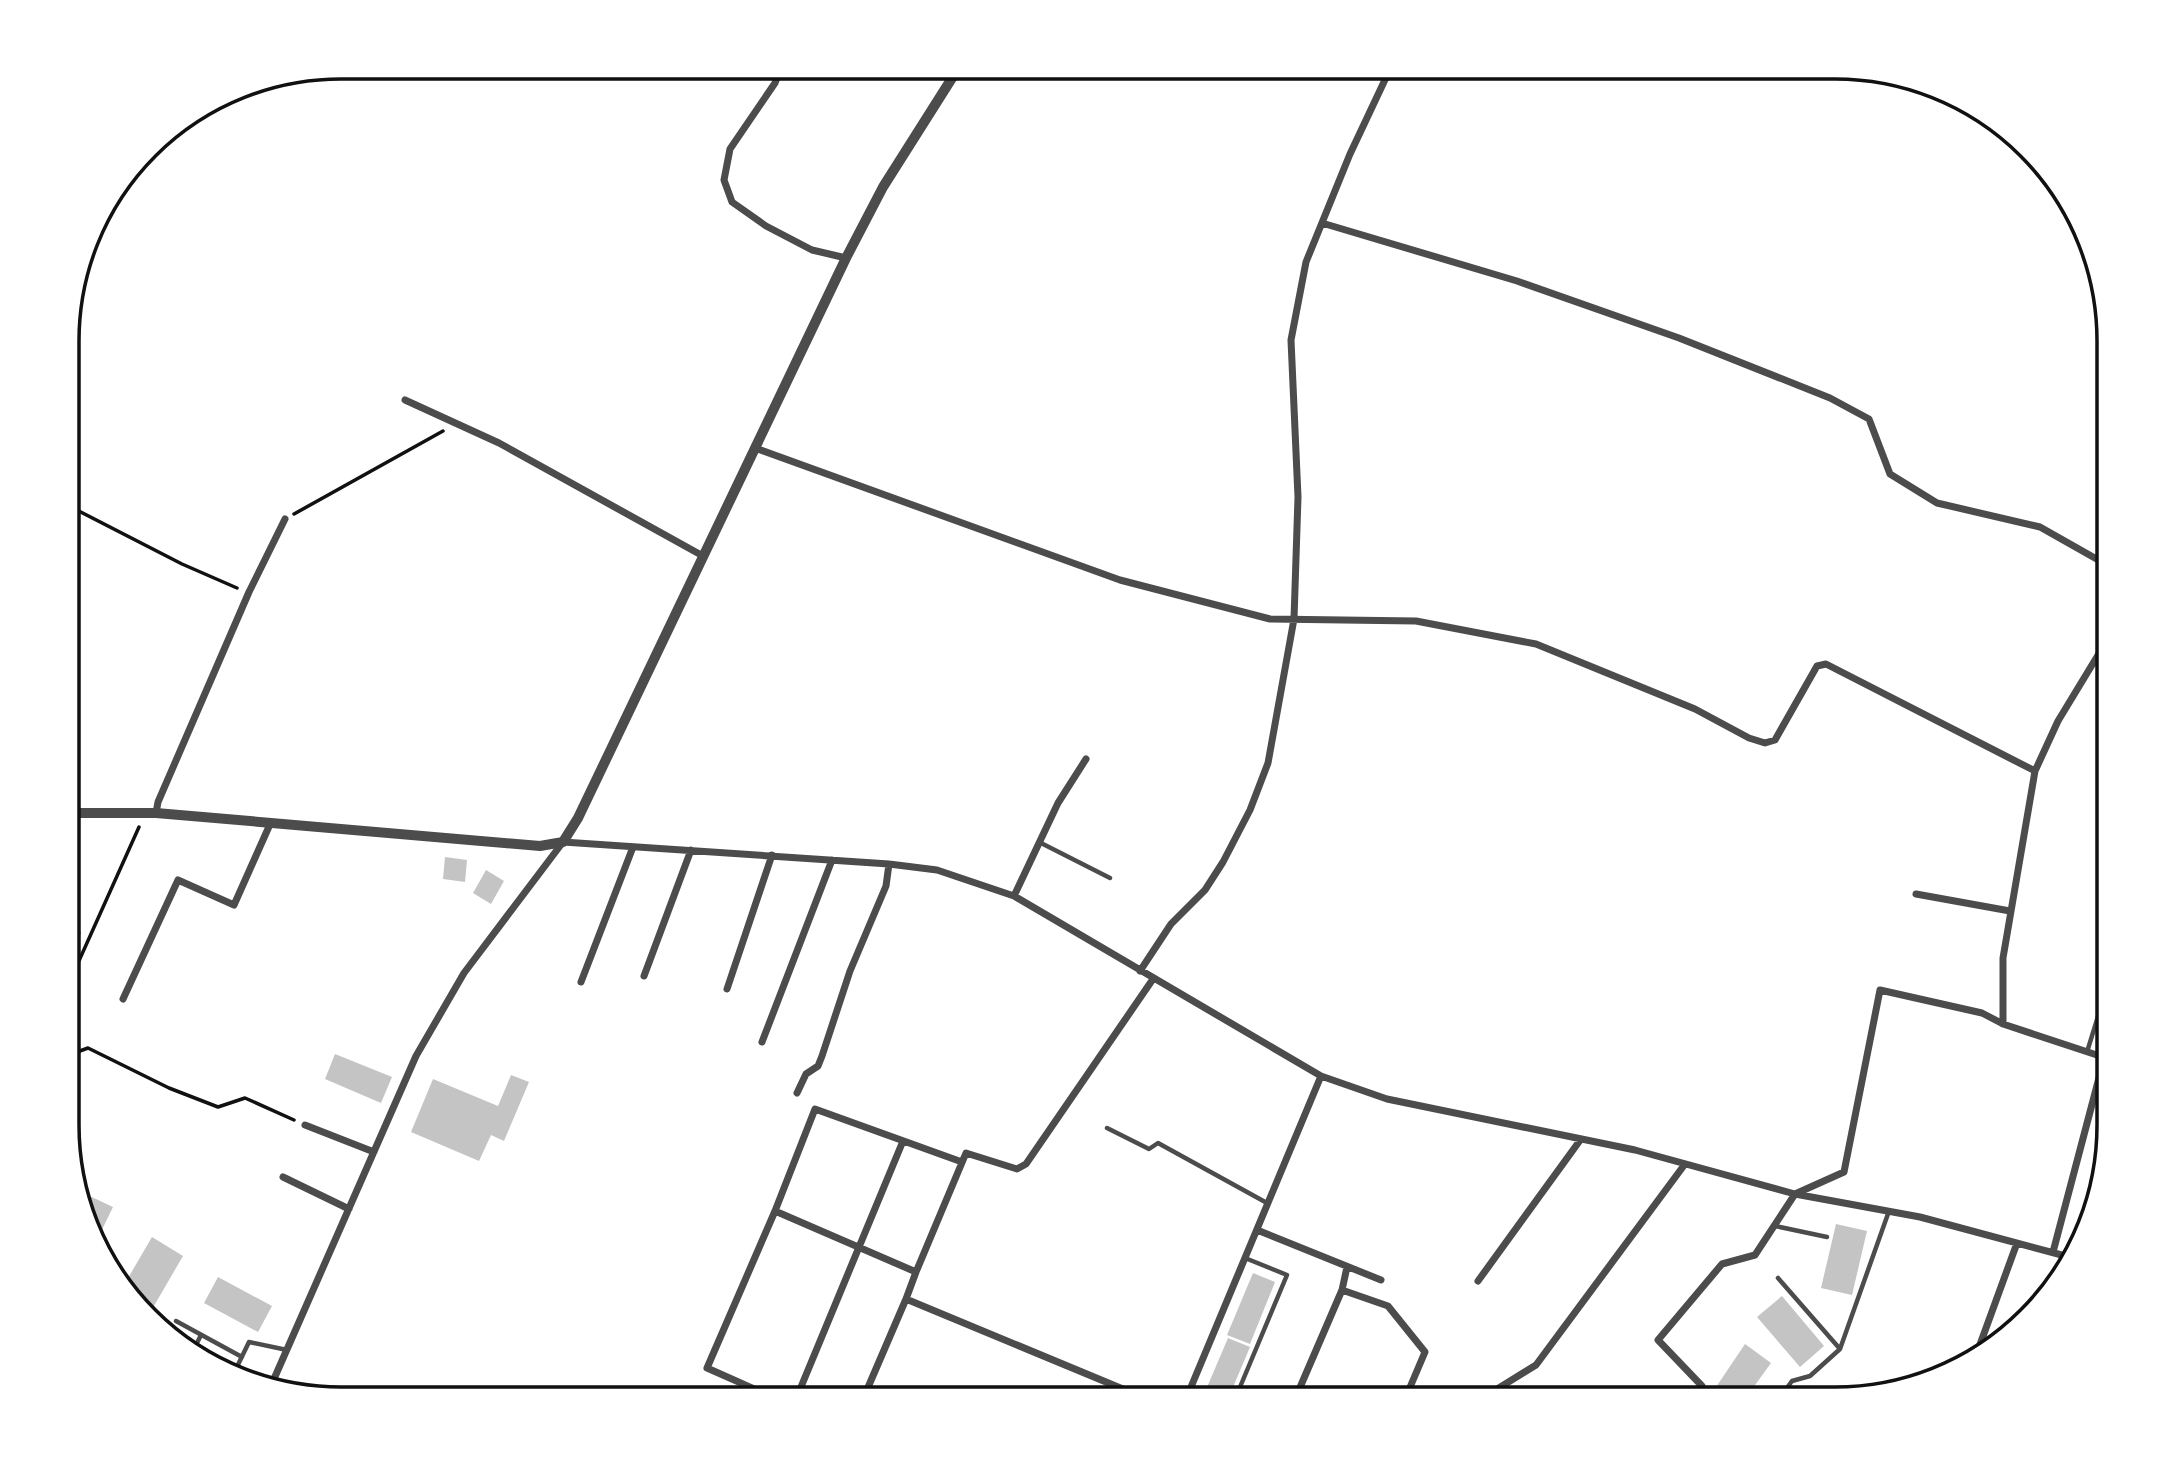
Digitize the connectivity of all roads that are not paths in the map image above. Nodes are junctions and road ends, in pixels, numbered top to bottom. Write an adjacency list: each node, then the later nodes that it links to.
1 (776, 79): 5 (street)
2 (951, 79): 5 (street)
3 (1385, 79): 4 (street)
4 (1322, 223): 10 (street); 11 (street)
5 (846, 258): 7 (street)
6 (405, 400): 9 (street)
7 (755, 448): 9 (street); 11 (street)
8 (285, 519): 16 (street)
9 (703, 556): 18 (street)
10 (2097, 559)
11 (1294, 620): 14 (street); 29 (street)
12 (2097, 657): 14 (street)
13 (1086, 759): 19 (street)
14 (2035, 771): 28 (street)
15 (79, 813): 16 (street)
16 (151, 813): 17 (street)
17 (271, 822): 18 (street); 34 (street)
18 (563, 842): 20 (street); 47 (street)
19 (1038, 842): 25 (lane); 27 (street)
20 (633, 847): 21 (street); 32 (street)
21 (691, 850): 22 (street); 30 (street)
22 (772, 856): 23 (street); 33 (street)
23 (832, 860): 24 (street); 37 (street)
24 (888, 864): 27 (street); 42 (street)
25 (1110, 878)
26 (1916, 894): 28 (street)
27 (1014, 896): 29 (street)
28 (2010, 911): 36 (street)
29 (1140, 971): 31 (street)
30 (643, 976)
31 (1153, 979): 40 (street); 48 (street)
32 (581, 982)
33 (727, 989)
34 (123, 999)
35 (2097, 1020): 38 (lane)
36 (2003, 1024): 38 (street); 51 (street)
37 (762, 1042)
38 (2087, 1053): 39 (street)
39 (2097, 1056)
40 (1321, 1076): 45 (street); 52 (street)
41 (2097, 1092): 61 (street)
42 (797, 1093)
43 (305, 1125): 47 (street)
44 (1107, 1128): 52 (lane)
45 (1581, 1139): 49 (street); 68 (street)
46 (903, 1141): 48 (street); 54 (street); 60 (street)
47 (374, 1152): 53 (street)
48 (962, 1162): 65 (street)
49 (1685, 1164): 51 (street); 88 (street)
50 (283, 1177): 53 (street)
51 (1795, 1194): 55 (street); 56 (street)
52 (1268, 1204): 57 (street)
53 (349, 1209): 76 (street)
54 (775, 1211): 60 (street); 80 (street)
55 (1889, 1212): 59 (street); 75 (lane)
56 (1774, 1226): 58 (lane); 89 (street)
57 (1257, 1230): 63 (street); 64 (street)
58 (1827, 1237)
59 (2017, 1243): 61 (street); 73 (street)
60 (859, 1248): 65 (street); 81 (street)
61 (2053, 1252): 62 (street)
62 (2063, 1255)
63 (1245, 1258): 84 (street); 85 (lane)
64 (1348, 1267): 67 (street); 69 (street)
65 (915, 1272): 70 (street)
66 (1778, 1278): 75 (lane)
67 (1381, 1280)
68 (1478, 1281)
69 (1342, 1290): 86 (street); 87 (street)
70 (906, 1299): 82 (street); 83 (street)
71 (176, 1321): 72 (lane)
72 (201, 1335): 74 (lane); 77 (lane)
73 (1980, 1343)
74 (196, 1344)
75 (1840, 1349): 90 (lane)
76 (286, 1350): 77 (lane); 79 (street)
77 (242, 1357): 78 (lane)
78 (238, 1366)
79 (274, 1378)
80 (750, 1387)
81 (801, 1387)
82 (869, 1387)
83 (1117, 1387)
84 (1191, 1387)
85 (1240, 1387)
86 (1300, 1387)
87 (1410, 1387)
88 (1501, 1387)
89 (1701, 1387)
90 (1788, 1387)

